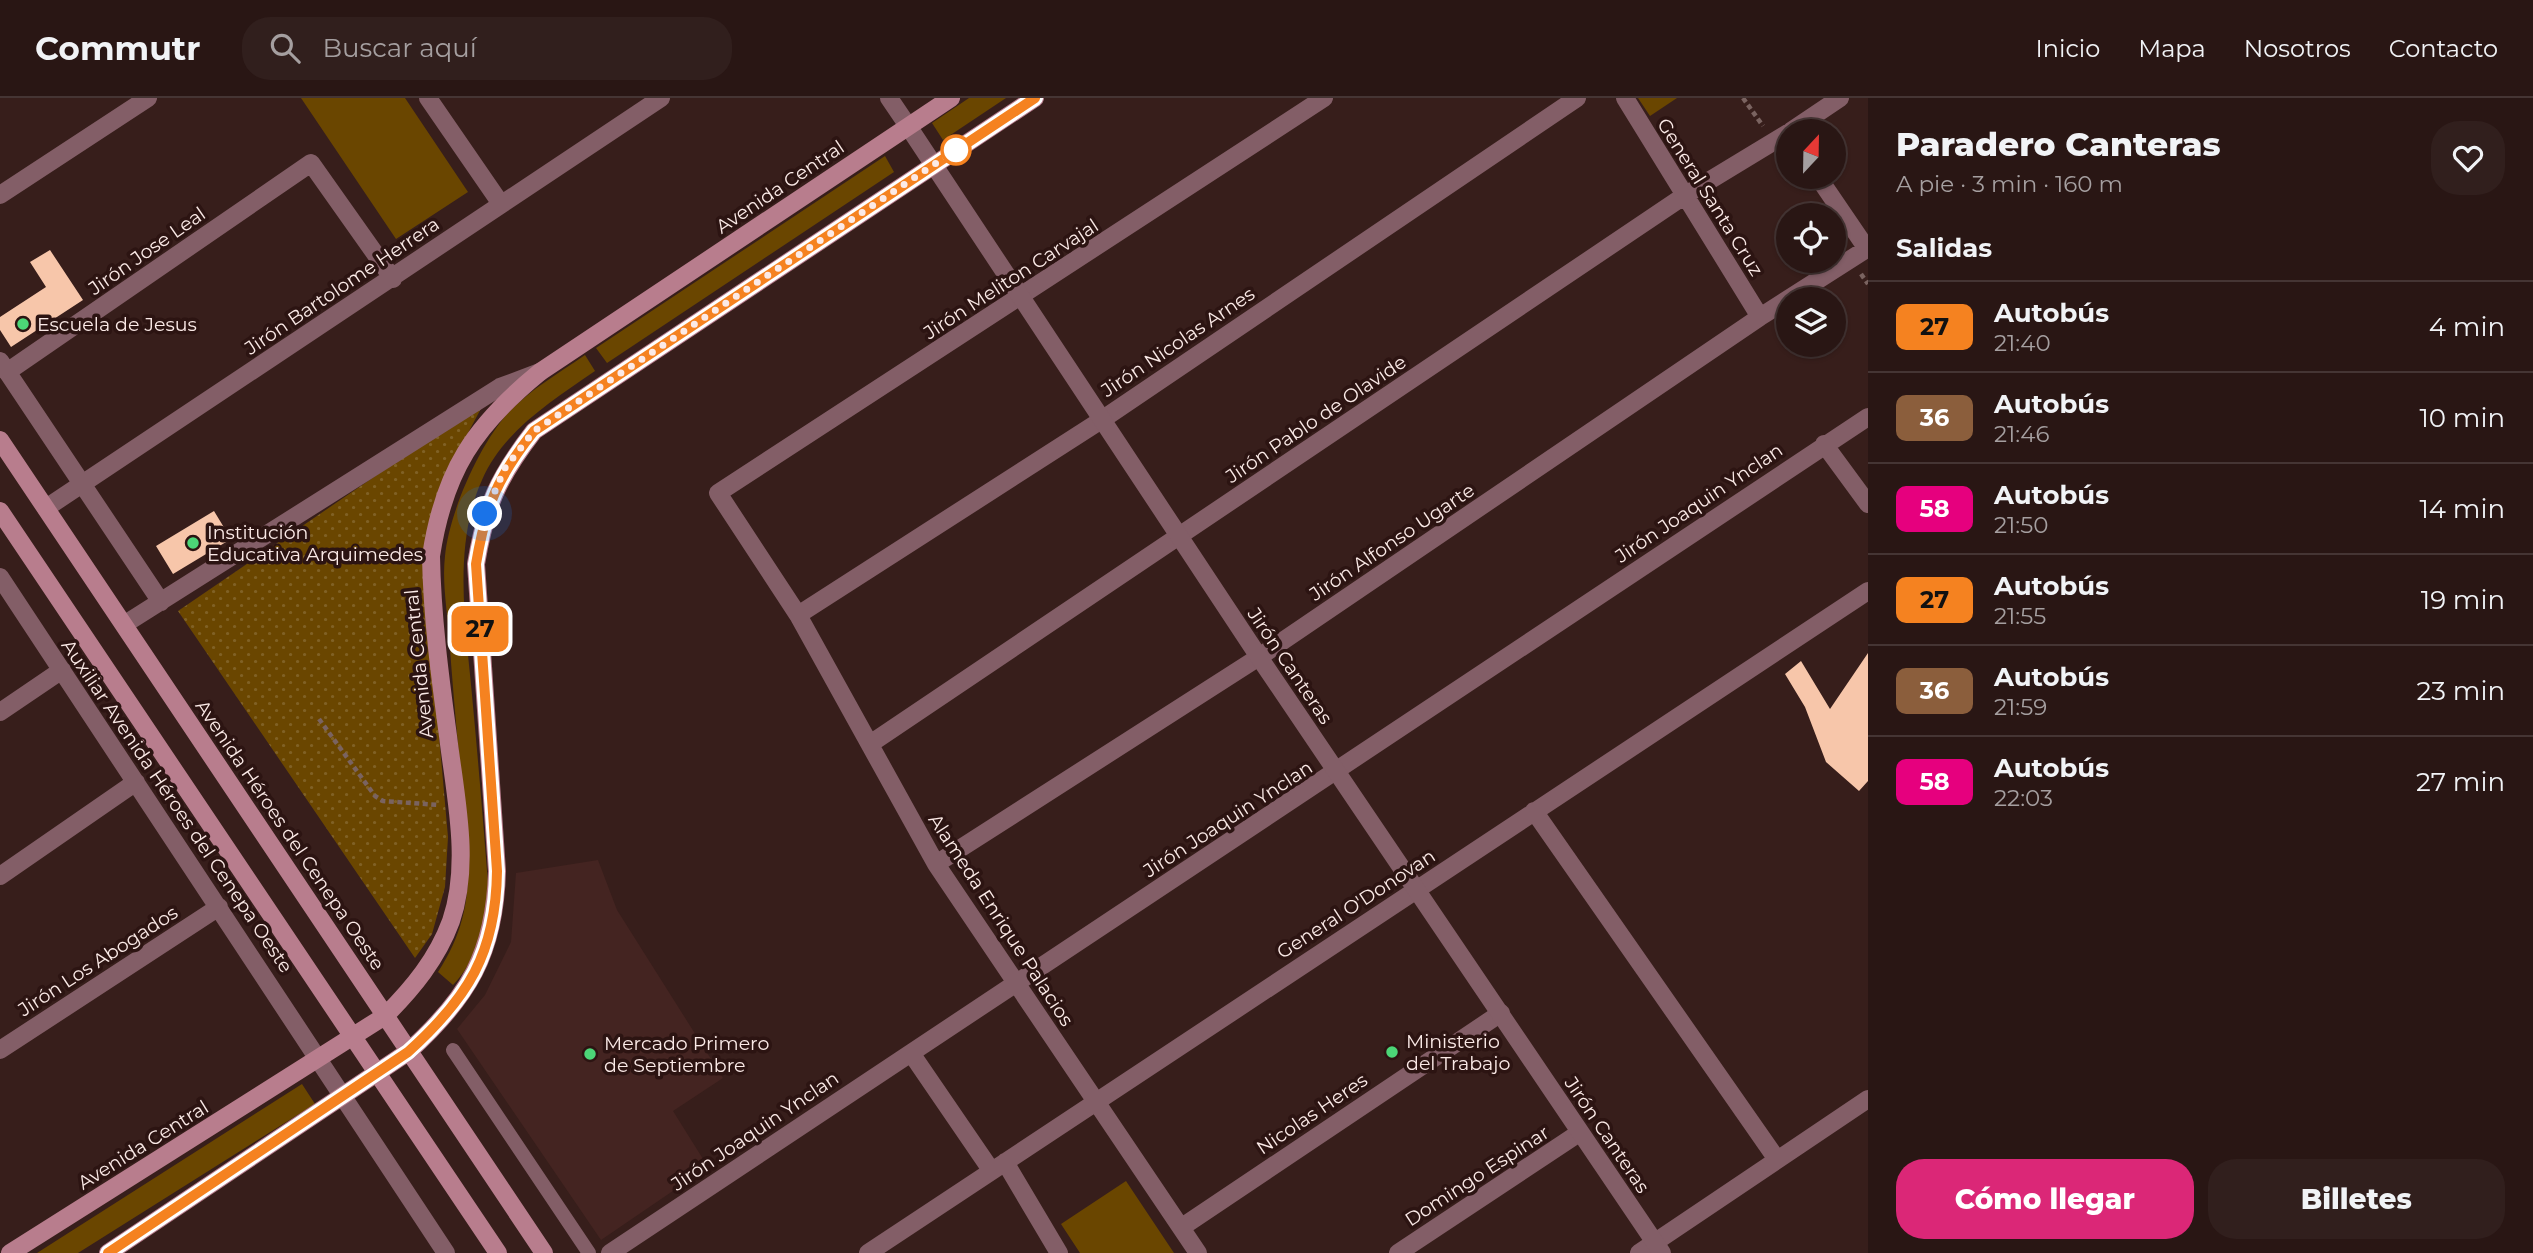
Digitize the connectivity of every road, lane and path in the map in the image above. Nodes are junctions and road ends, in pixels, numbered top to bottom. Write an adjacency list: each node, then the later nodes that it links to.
1 (148, 98): 18 (street)
2 (428, 98): 20 (street)
3 (662, 98): 20 (street, Jirón Bartolome Herrera)
4 (889, 98): 13 (street, Jirón Canteras)
5 (951, 98): 13 (main road, Avenida Central)
6 (1035, 98): 16 (main road)
7 (1324, 98): 23 (street, Jirón Meliton Carvajal)
8 (1577, 98): 28 (street, Jirón Nicolas Arnes)
9 (1625, 98): 19 (street, General Santa Cruz)
10 (1743, 98): 14 (path)
11 (1840, 98): 12 (street, Jirón Pablo de Olavide)
12 (1808, 119)
13 (908, 126): 16 (street, Jirón Canteras); 26 (main road, Avenida Central)
14 (1776, 128)
15 (1776, 140): 19 (street, Jirón Pablo de Olavide)
16 (934, 165): 23 (street, Jirón Canteras); 61 (main road)
17 (1826, 189): 21 (street)
18 (0, 195)
19 (1684, 196): 24 (street, General Santa Cruz); 36 (street, Jirón Pablo de Olavide)
20 (501, 204): 22 (street, Jirón Bartolome Herrera)
21 (1867, 248): 24 (street, Jirón Alfonso Ugarte)
22 (393, 279): 25 (street, Jirón Jose Leal); 31 (street, Jirón Bartolome Herrera)
23 (1022, 298): 28 (street, Jirón Canteras); 32 (street, Jirón Meliton Carvajal)
24 (1760, 317): 42 (street, Jirón Alfonso Ugarte)
25 (4, 366): 31 (street)
26 (540, 372): 39 (street); 49 (main road, Avenida Central)
27 (1868, 417): 30 (street, Jirón Joaquin Ynclan)
28 (1102, 419): 36 (street, Jirón Canteras); 40 (street, Jirón Nicolas Arnes)
29 (0, 440): 34 (main road, Avenida Héroes del Cenepa Oeste)
30 (1824, 444): 33 (street); 47 (street, Jirón Joaquin Ynclan)
31 (82, 484): 34 (street, Jirón Bartolome Herrera); 39 (street)
32 (718, 493): 40 (street, Alameda Enrique Palacios)
33 (1868, 504)
34 (46, 509): 41 (main road, Avenida Héroes del Cenepa Oeste)
35 (0, 510): 58 (main road)
36 (1179, 537): 42 (street, Jirón Canteras); 46 (street, Jirón Pablo de Olavide)
37 (0, 577): 43 (street, Auxiliar Avenida Héroes del Cenepa Oeste)
38 (1868, 591): 50 (street, General O'Donovan)
39 (161, 602): 41 (street)
40 (798, 615): 46 (street, Alameda Enrique Palacios)
41 (125, 624): 57 (main road, Avenida Héroes del Cenepa Oeste)
42 (1259, 657): 47 (street, Jirón Canteras); 51 (street, Jirón Alfonso Ugarte)
43 (62, 670): 44 (street); 48 (street, Auxiliar Avenida Héroes del Cenepa Oeste)
44 (0, 712)
45 (319, 719): 49 (path)
46 (870, 744): 51 (street, Alameda Enrique Palacios)
47 (1336, 773): 53 (street, Jirón Canteras); 55 (street, Jirón Joaquin Ynclan)
48 (136, 782): 52 (street); 54 (street, Auxiliar Avenida Héroes del Cenepa Oeste)
49 (456, 807): 57 (main road, Avenida Central)
50 (1534, 811): 53 (street, General O'Donovan); 69 (street)
51 (936, 864): 55 (street, Alameda Enrique Palacios)
52 (0, 876)
53 (1416, 890): 56 (street, Jirón Canteras); 67 (street, General O'Donovan)
54 (219, 906): 59 (street, Jirón Los Abogados); 63 (street, Auxiliar Avenida Héroes del Cenepa Oeste)
55 (1015, 984): 62 (street, Jirón Joaquin Ynclan); 67 (street, Alameda Enrique Palacios)
56 (1501, 1013): 68 (street, Jirón Canteras); 71 (street, Nicolas Heres)
57 (385, 1016): 58 (main road, Avenida Central); 61 (main road, Avenida Héroes del Cenepa Oeste)
58 (353, 1038): 63 (main road, Avenida Central); 64 (main road)
59 (0, 1050)
60 (453, 1050): 78 (street)
61 (408, 1052): 64 (main road); 77 (main road, Avenida Héroes del Cenepa Oeste)
62 (911, 1053): 70 (street); 79 (street, Jirón Joaquin Ynclan)
63 (320, 1059): 65 (street, Auxiliar Avenida Héroes del Cenepa Oeste); 73 (main road, Avenida Central)
64 (377, 1074): 65 (main road); 76 (main road)
65 (342, 1098): 74 (main road); 75 (street, Auxiliar Avenida Héroes del Cenepa Oeste)
66 (1868, 1099): 69 (street)
67 (1095, 1101): 70 (street, General O'Donovan); 71 (street, Alameda Enrique Palacios)
68 (1579, 1133): 72 (street, Jirón Canteras); 83 (street, Domingo Espinar)
69 (1776, 1158): 72 (street)
70 (998, 1166): 80 (street, General O'Donovan); 81 (street)
71 (1182, 1227): 82 (street, Alameda Enrique Palacios)
72 (1658, 1248): 84 (street)
73 (10, 1253)
74 (108, 1253)
75 (446, 1253)
76 (498, 1253)
77 (544, 1253)
78 (589, 1253)
79 (610, 1253)
80 (868, 1253)
81 (1059, 1253)
82 (1198, 1253)
83 (1398, 1253)
84 (1639, 1253)

